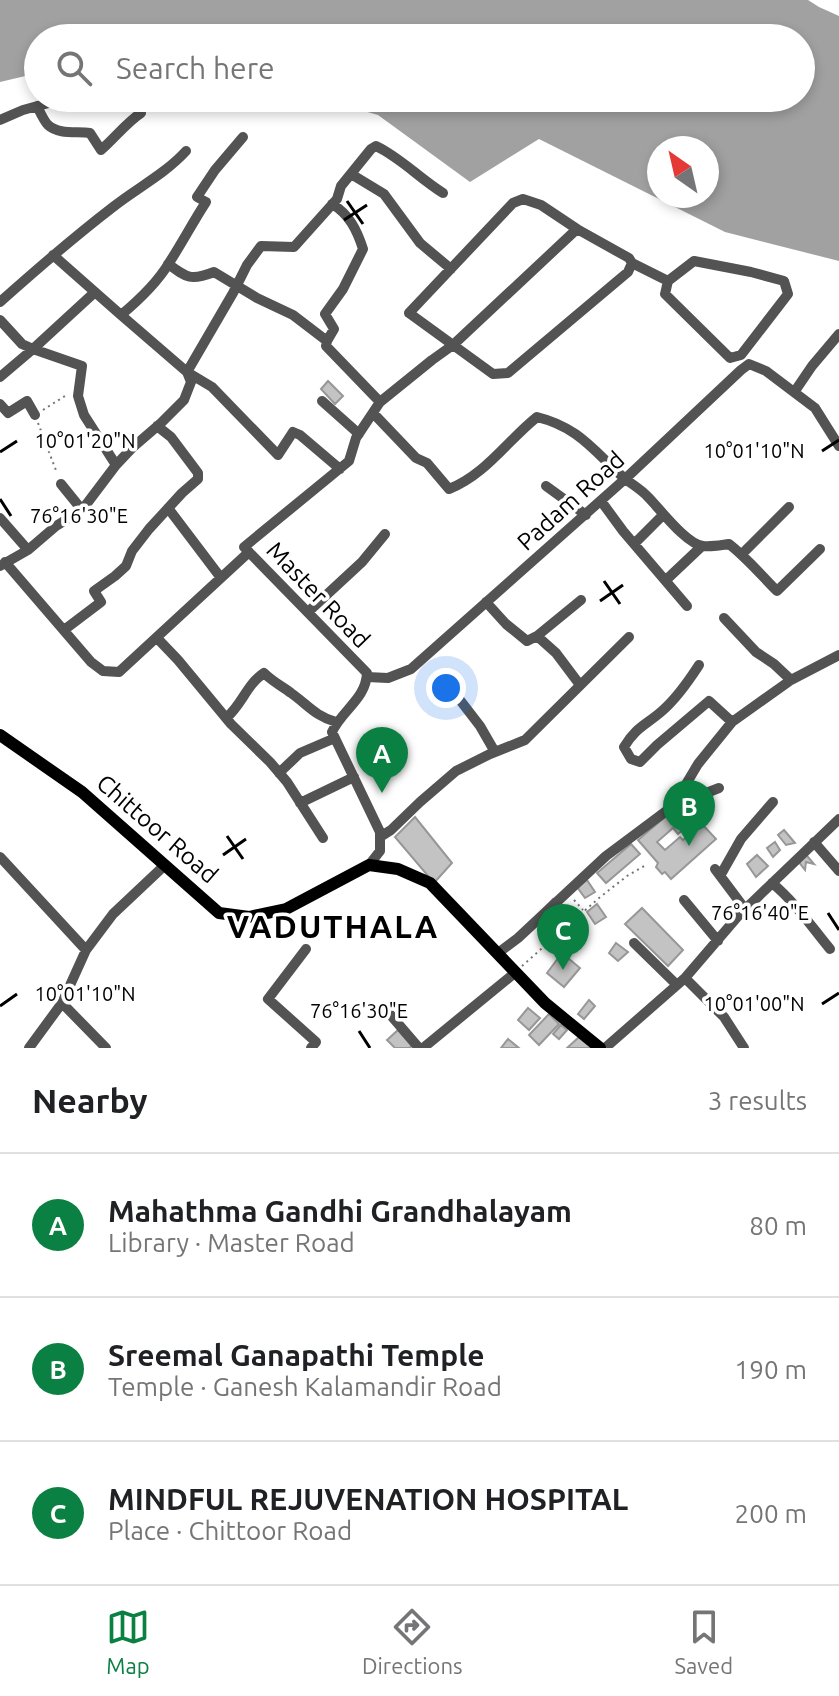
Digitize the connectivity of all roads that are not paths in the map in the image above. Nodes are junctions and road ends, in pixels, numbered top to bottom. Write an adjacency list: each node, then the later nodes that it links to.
1 (24, 110): 4 (street)
2 (41, 112): 3 (street)
3 (141, 113)
4 (0, 120)
5 (243, 137): 13 (street)
6 (186, 151): 11 (street)
7 (351, 174): 8 (street); 9 (street); 14 (street)
8 (443, 193)
9 (332, 204): 16 (street); 22 (street)
10 (577, 229): 12 (street); 14 (street); 23 (street, Master Road)
11 (53, 255): 17 (street); 18 (street)
12 (632, 263): 15 (street); 23 (street)
13 (168, 264): 16 (street); 19 (street)
14 (451, 269): 23 (street)
15 (668, 281): 15 (street)
16 (236, 287): 22 (street); 25 (street)
17 (95, 292): 19 (street); 24 (street)
18 (0, 302)
19 (121, 315): 25 (street)
20 (0, 320): 24 (street)
21 (839, 334): 27 (street)
22 (327, 341): 29 (street)
23 (453, 345): 29 (street, Master Road)
24 (33, 349): 26 (street); 36 (street)
25 (187, 372): 33 (street); 37 (street)
26 (0, 377)
27 (795, 391): 35 (street, Padam Road); 38 (street, Padam Road)
28 (322, 401): 34 (street)
29 (380, 402): 31 (street, Master Road)
30 (0, 404): 32 (street)
31 (373, 413): 34 (street, Master Road); 38 (street)
32 (35, 415)
33 (157, 426): 36 (street); 43 (street)
34 (359, 434): 37 (street, Master Road)
35 (839, 446)
36 (116, 465): 44 (street)
37 (340, 469): 53 (street, Master Road)
38 (625, 479): 41 (street, Padam Road); 46 (street)
39 (61, 484): 44 (street)
40 (546, 486): 45 (street)
41 (601, 501): 45 (street, Padam Road); 49 (street)
42 (789, 507): 54 (street)
43 (168, 508): 56 (street); 63 (street)
44 (82, 510): 52 (street)
45 (586, 515): 59 (street, Padam Road)
46 (663, 515): 49 (street); 50 (street)
47 (0, 518): 52 (street)
48 (385, 534): 61 (street)
49 (634, 544): 57 (street)
50 (702, 546): 54 (street); 57 (street)
51 (820, 549): 54 (street)
52 (28, 550): 55 (street)
53 (249, 552): 56 (street); 61 (street, Master Road)
54 (742, 554)
55 (2, 564): 63 (street)
56 (221, 578): 66 (street)
57 (666, 580): 60 (street)
58 (581, 600): 64 (street)
59 (486, 602): 64 (street); 69 (street, Padam Road)
60 (687, 606)
61 (308, 612): 69 (street, Master Road)
62 (724, 618): 70 (street)
63 (64, 630): 66 (street)
64 (537, 636): 71 (street)
65 (629, 637): 71 (street)
66 (157, 638): 73 (street)
67 (839, 655): 70 (street)
68 (699, 665): 75 (street)
69 (367, 677): 74 (street, Master Road)
70 (791, 680): 75 (street)
71 (580, 685): 78 (street)
72 (453, 691): 78 (street)
73 (226, 718): 74 (street); 79 (street)
74 (336, 722): 77 (street)
75 (732, 722): 84 (street)
76 (0, 735): 90 (main road, Chittoor Road)
77 (335, 738): 79 (street); 80 (street)
78 (495, 752): 86 (street)
79 (279, 773): 83 (street)
80 (354, 777): 83 (street); 86 (street)
81 (719, 788): 84 (street)
82 (773, 802): 95 (street)
83 (300, 803): 87 (street)
84 (673, 806): 101 (street)
85 (839, 819): 88 (street)
86 (380, 837): 91 (street)
87 (323, 838)
88 (814, 842): 92 (street); 93 (street)
89 (0, 857): 100 (street)
90 (165, 865): 91 (main road, Chittoor Road); 100 (street)
91 (369, 865): 101 (main road)
92 (839, 871)
93 (772, 883): 95 (street); 99 (street)
94 (684, 900): 96 (street)
95 (745, 909): 96 (street)
96 (718, 941): 103 (street)
97 (634, 943): 103 (street)
98 (306, 949): 108 (street)
99 (830, 949)
100 (86, 950): 104 (street)
101 (498, 953): 102 (main road)
102 (516, 972): 109 (street); 110 (main road)
103 (681, 981): 110 (street); 111 (street)
104 (62, 1003): 106 (street); 107 (street)
105 (388, 1012): 109 (street)
106 (29, 1048)
107 (106, 1048)
108 (311, 1048)
109 (421, 1048)
110 (602, 1048)
111 (744, 1048)

